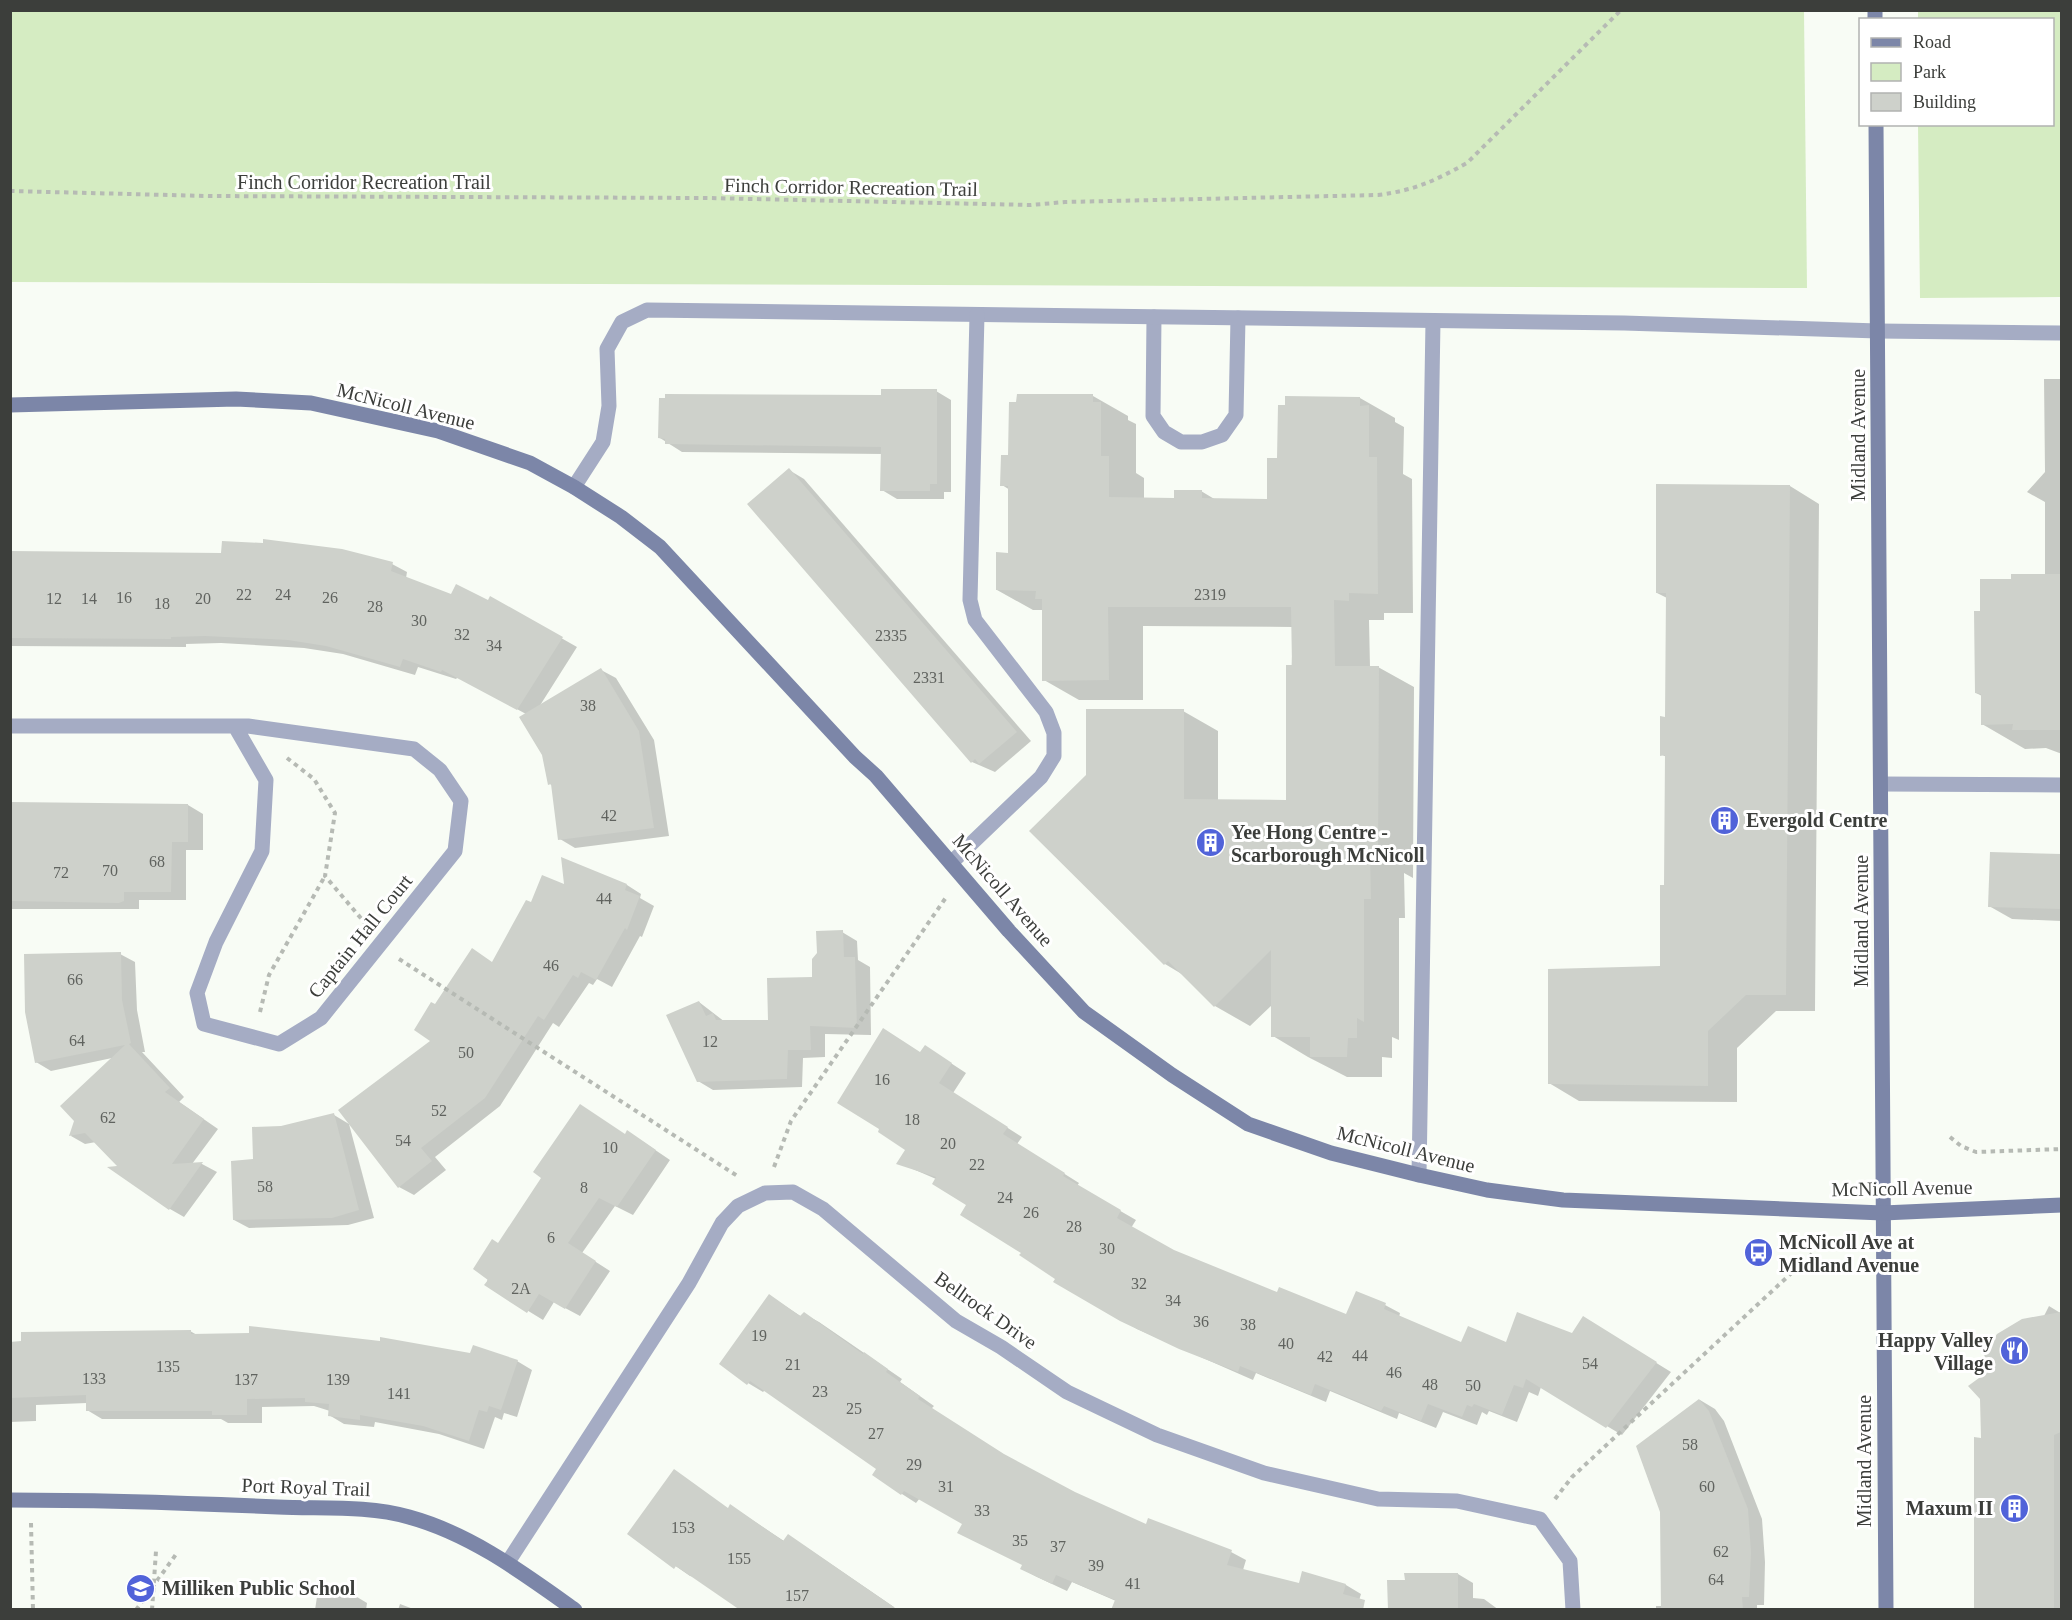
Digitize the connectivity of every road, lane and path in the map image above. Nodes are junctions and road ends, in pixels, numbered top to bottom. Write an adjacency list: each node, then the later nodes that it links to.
1 (1621, 10): 3 (path, Finch Corridor Recreation Trail)
2 (1876, 126): 8 (main road, Midland Avenue)
3 (10, 190)
4 (976, 315): 5 (street); 11 (street); 17 (street)
5 (1154, 317): 6 (street); 6 (street)
6 (1238, 318): 7 (street)
7 (1433, 321): 8 (street); 24 (street)
8 (1878, 331): 9 (street); 15 (main road, Midland Avenue)
9 (2061, 333)
10 (10, 405): 11 (main road, McNicoll Avenue)
11 (574, 487): 17 (main road, McNicoll Avenue)
12 (10, 726): 13 (street, Captain Hall Court)
13 (236, 728): 20 (street, Captain Hall Court); 21 (street, Captain Hall Court)
14 (281, 753): 18 (path)
15 (1881, 784): 16 (street); 27 (main road, Midland Avenue)
16 (2061, 785)
17 (951, 863): 19 (main road, McNicoll Avenue)
18 (325, 876): 20 (path); 21 (path)
19 (962, 876): 24 (main road, McNicoll Avenue); 25 (path)
20 (382, 943): 21 (street, Captain Hall Court); 25 (path)
21 (255, 1039)
22 (1950, 1137): 23 (path)
23 (2061, 1149)
24 (1419, 1175): 27 (main road, McNicoll Avenue)
25 (765, 1193): 31 (street, Bellrock Drive); 34 (street, Bellrock Drive)
26 (2061, 1204): 27 (main road, McNicoll Avenue)
27 (1883, 1213): 41 (main road, Midland Avenue)
28 (1813, 1253): 31 (path)
29 (10, 1500): 30 (main road, Port Royal Trail)
30 (30, 1500): 34 (main road, Port Royal Trail); 36 (path)
31 (1540, 1519): 40 (street)
32 (156, 1551): 35 (path)
33 (177, 1553): 35 (path)
34 (508, 1562): 39 (main road, Port Royal Trail)
35 (152, 1585): 37 (path); 38 (path)
36 (33, 1610)
37 (136, 1610)
38 (152, 1610)
39 (575, 1610)
40 (1574, 1610)
41 (1886, 1610)

